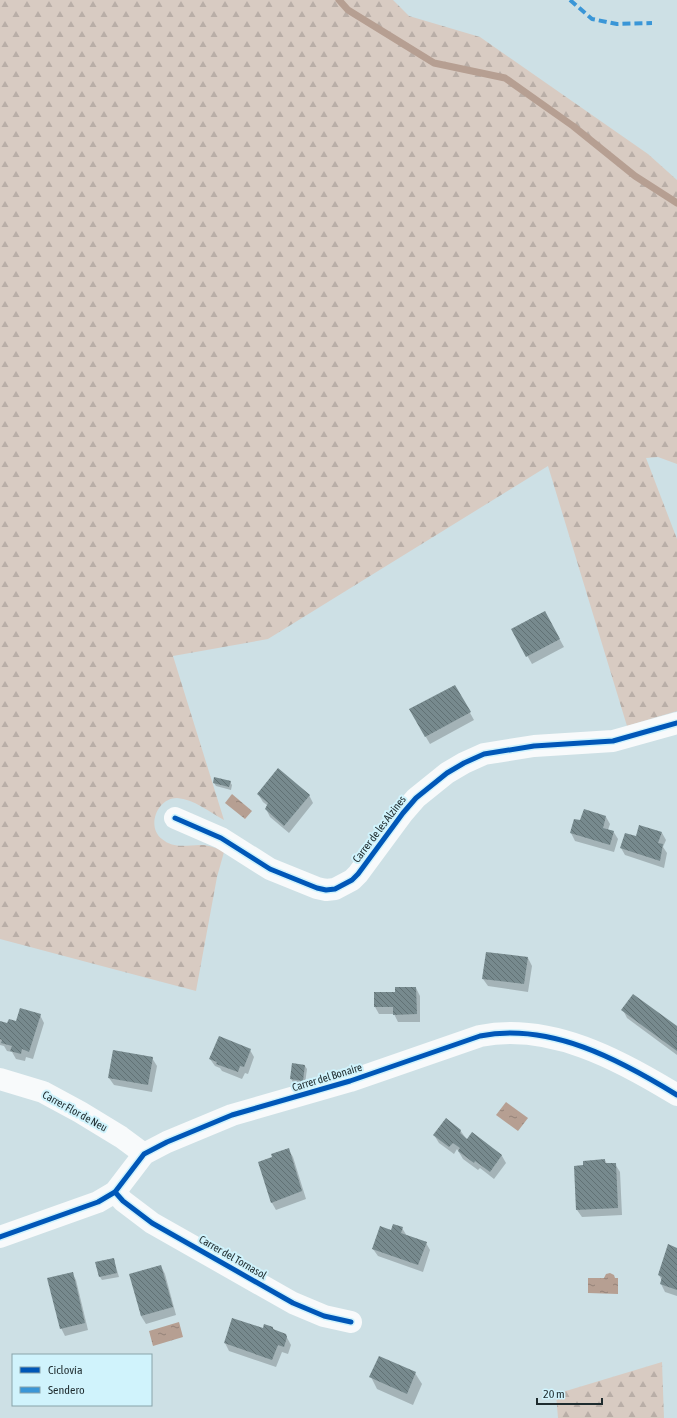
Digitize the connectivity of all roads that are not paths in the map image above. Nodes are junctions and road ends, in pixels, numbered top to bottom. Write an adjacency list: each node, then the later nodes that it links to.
1 (677, 723): 2 (street, Carrer de les Alzines)
2 (175, 818)
3 (0, 1079): 5 (street, Carrer Flor de Neu)
4 (677, 1095): 5 (street, Carrer del Bonaire)
5 (144, 1154): 6 (street, Carrer del Bonaire)
6 (115, 1192): 7 (street, Carrer del Bonaire); 8 (street, Carrer del Tornasol)
7 (0, 1237)
8 (351, 1322)

